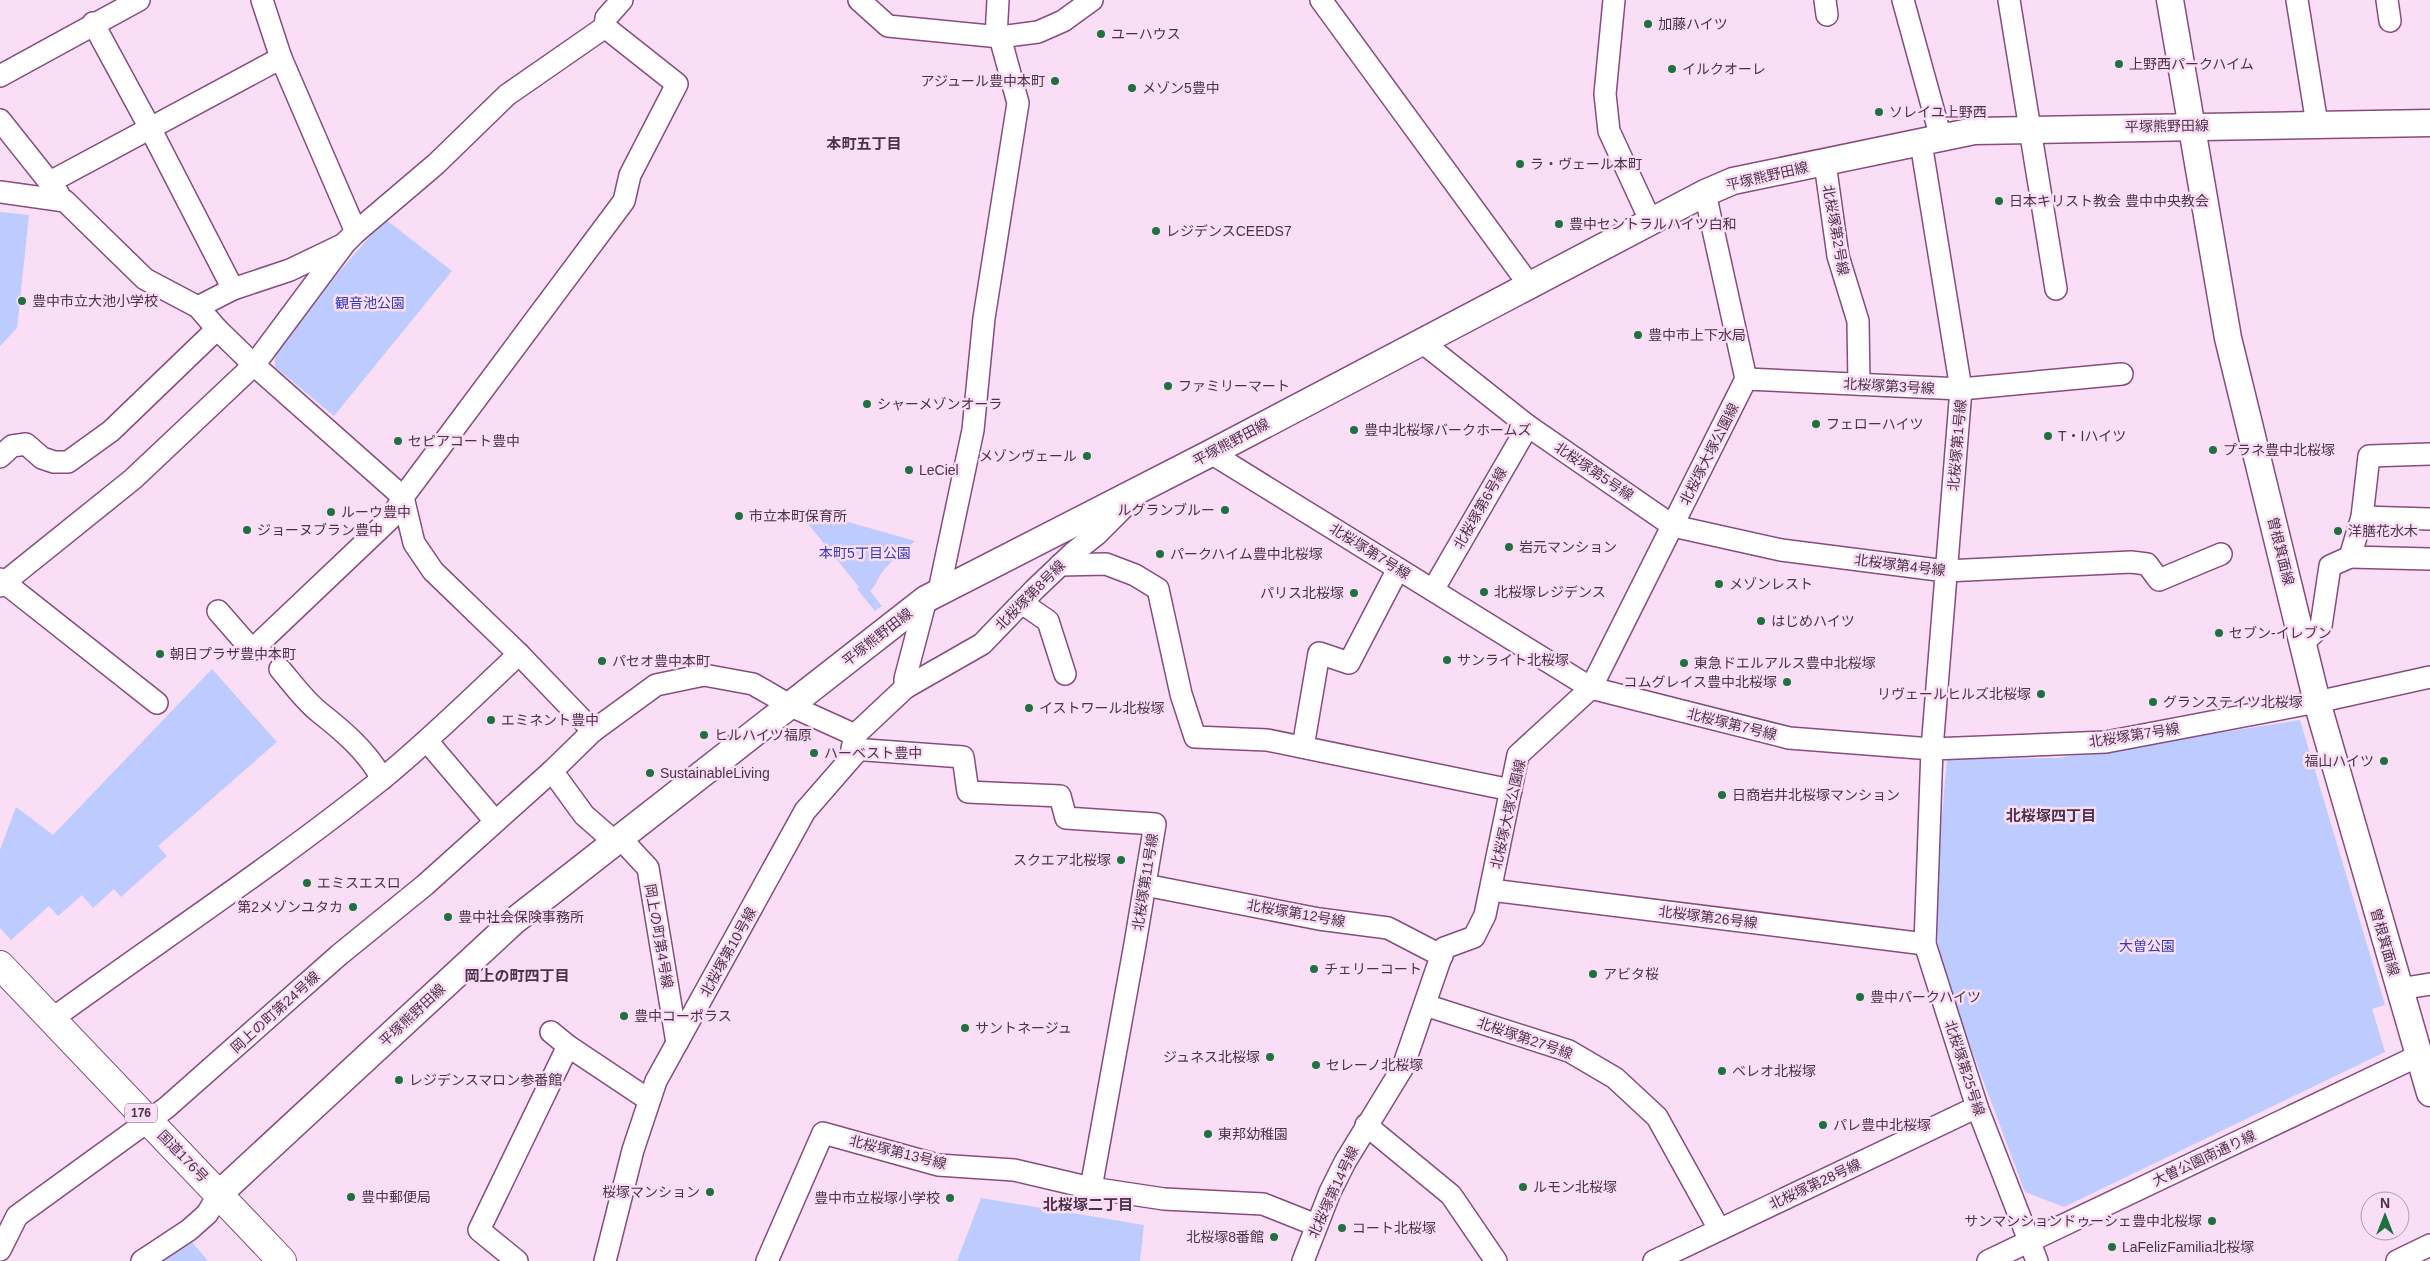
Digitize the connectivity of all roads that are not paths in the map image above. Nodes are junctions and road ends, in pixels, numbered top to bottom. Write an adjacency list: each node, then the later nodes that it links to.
1 (139, 0): 15 (street)
2 (262, 0): 18 (street)
3 (622, 0): 16 (street)
4 (859, 0): 17 (street)
5 (998, 0): 17 (street)
6 (1092, 0): 17 (street)
7 (1321, 0): 34 (street)
8 (1614, 0): 32 (street)
9 (1903, 0): 26 (street, 北桜塚第1号線)
10 (2009, 0): 25 (street)
11 (2170, 0): 23 (street, 曽根箕面線)
12 (2297, 0): 22 (street)
13 (2386, 0): 14 (street)
14 (2390, 21)
15 (93, 23): 19 (street); 24 (street)
16 (605, 27): 33 (street); 50 (street)
17 (998, 37): 62 (street)
18 (281, 58): 24 (street); 33 (street)
19 (0, 76)
20 (0, 120): 28 (street)
21 (2430, 122): 22 (street, 平塚熊野田線)
22 (2317, 124): 23 (street, 平塚熊野田線)
23 (2190, 126): 25 (street, 平塚熊野田線); 65 (street, 曽根箕面線)
24 (150, 128): 28 (street); 35 (street)
25 (2030, 128): 26 (street, 平塚熊野田線); 36 (street)
26 (1931, 141): 27 (street, 平塚熊野田線); 44 (street, 北桜塚第1号線)
27 (1825, 163): 30 (street, 平塚熊野田線); 43 (street, 北桜塚第2号線)
28 (50, 182): 31 (street)
29 (0, 192): 31 (street)
30 (1705, 193): 32 (street, 平塚熊野田線); 42 (street)
31 (65, 201): 37 (street)
32 (1651, 222): 34 (street, 平塚熊野田線)
33 (350, 238): 35 (street); 40 (street)
34 (1530, 286): 39 (street, 平塚熊野田線)
35 (233, 288): 37 (street)
36 (2056, 288)
37 (198, 307): 38 (street)
38 (217, 329): 40 (street); 48 (street)
39 (1422, 342): 45 (street, 北桜塚第5号線); 46 (street, 平塚熊野田線)
40 (254, 365): 50 (street); 60 (street)
41 (2122, 374): 44 (street, 北桜塚第3号線)
42 (1746, 379): 43 (street, 北桜塚第3号線); 53 (street, 北桜塚大塚公園線)
43 (1859, 384): 44 (street, 北桜塚第3号線)
44 (1961, 389): 59 (street, 北桜塚第1号線)
45 (1528, 426): 53 (street, 北桜塚第5号線); 61 (street, 北桜塚第6号線)
46 (1211, 453): 49 (street, 平塚熊野田線); 58 (street, 北桜塚第7号線)
47 (2430, 454): 51 (street)
48 (0, 457)
49 (1144, 487): 57 (street, 北桜塚第8号線); 62 (street, 平塚熊野田線)
50 (404, 497): 64 (street); 66 (street)
51 (2362, 517): 52 (street); 55 (street)
52 (2430, 518)
53 (1673, 526): 59 (street, 北桜塚第4号線); 71 (street, 北桜塚大塚公園線)
54 (2221, 554): 59 (street, 北桜塚第4号線)
55 (2350, 557): 56 (street); 65 (street)
56 (2430, 559)
57 (1060, 565): 63 (street, 北桜塚第8号線); 78 (street)
58 (1398, 569): 61 (street, 北桜塚第7号線); 78 (street)
59 (1946, 571): 79 (street, 北桜塚第1号線)
60 (2, 582): 73 (street)
61 (1433, 590): 71 (street, 北桜塚第7号線)
62 (932, 595): 70 (street); 74 (street, 平塚熊野田線)
63 (1022, 603): 68 (street); 70 (street, 北桜塚第8号線)
64 (218, 611)
65 (2304, 642): 72 (street, 曽根箕面線)
66 (519, 654): 75 (street); 76 (street)
67 (280, 669): 81 (street)
68 (1064, 674)
69 (2430, 677): 72 (street, 北桜塚第7号線)
70 (905, 688): 77 (street, 北桜塚第8号線)
71 (1591, 688): 79 (street, 北桜塚第7号線); 82 (street, 北桜塚大塚公園線)
72 (2317, 702): 79 (street, 北桜塚第7号線); 91 (street, 曽根箕面線)
73 (157, 703)
74 (791, 706): 75 (street, 岡上の町第24号線); 77 (street); 84 (street, 平塚熊野田線)
75 (593, 731): 80 (street, 岡上の町第24号線)
76 (426, 741): 81 (street); 83 (street)
77 (857, 742): 85 (street, 北桜塚第11号線); 95 (street, 北桜塚第10号線)
78 (1304, 747): 82 (street)
79 (1932, 749): 87 (street, 北桜塚第25号線)
80 (552, 771): 83 (street, 岡上の町第24号線); 84 (street, 岡上の町第4号線)
81 (382, 779): 93 (street)
82 (1511, 790): 86 (street, 北桜塚大塚公園線)
83 (495, 822): 101 (street, 岡上の町第24号線)
84 (618, 841): 95 (street, 岡上の町第4号線); 104 (street, 平塚熊野田線)
85 (1145, 885): 88 (street, 北桜塚第12号線); 103 (street, 北桜塚第11号線)
86 (1490, 890): 87 (street, 北桜塚第26号線); 88 (street, 北桜塚大塚公園線)
87 (1925, 944): 100 (street, 北桜塚第25号線)
88 (1442, 956): 92 (street)
89 (0, 965): 93 (highway, 国道176号 / 176)
90 (2430, 984): 91 (street)
91 (2399, 989): 97 (street, 曽根箕面線)
92 (1425, 1005): 102 (street); 106 (street, 北桜塚第27号線)
93 (52, 1019): 101 (highway, 国道176号 / 176)
94 (552, 1032): 96 (street)
95 (677, 1043): 99 (street, 北桜塚第10号線)
96 (568, 1046): 99 (street); 112 (street)
97 (2420, 1055): 98 (street, 曽根箕面線); 107 (street, 大曽公園南通り線)
98 (2430, 1093)
99 (649, 1100): 113 (street, 北桜塚第10号線)
100 (1977, 1107): 106 (street, 北桜塚第28号線); 107 (street, 北桜塚第25号線)
101 (148, 1120): 104 (highway, 国道176号 / 176); 109 (street, 岡上の町第24号線)
102 (1366, 1125): 105 (street, 北桜塚第14号線); 116 (street)
103 (1091, 1188): 105 (street, 北桜塚第13号線); 114 (street, 北桜塚第13号線)
104 (219, 1194): 110 (street); 111 (highway, 国道176号 / 176)
105 (1316, 1225): 115 (street, 北桜塚第14号線)
106 (1719, 1229): 117 (street, 北桜塚第28号線)
107 (2030, 1241): 118 (street, 大曽公園南通り線); 119 (street, 北桜塚第25号線)
108 (2430, 1245): 120 (street)
109 (0, 1250)
110 (142, 1261)
111 (282, 1261)
112 (517, 1261)
113 (605, 1261)
114 (767, 1261)
115 (1303, 1261)
116 (1496, 1261)
117 (1654, 1261)
118 (1988, 1261)
119 (2037, 1261)
120 (2397, 1261)

